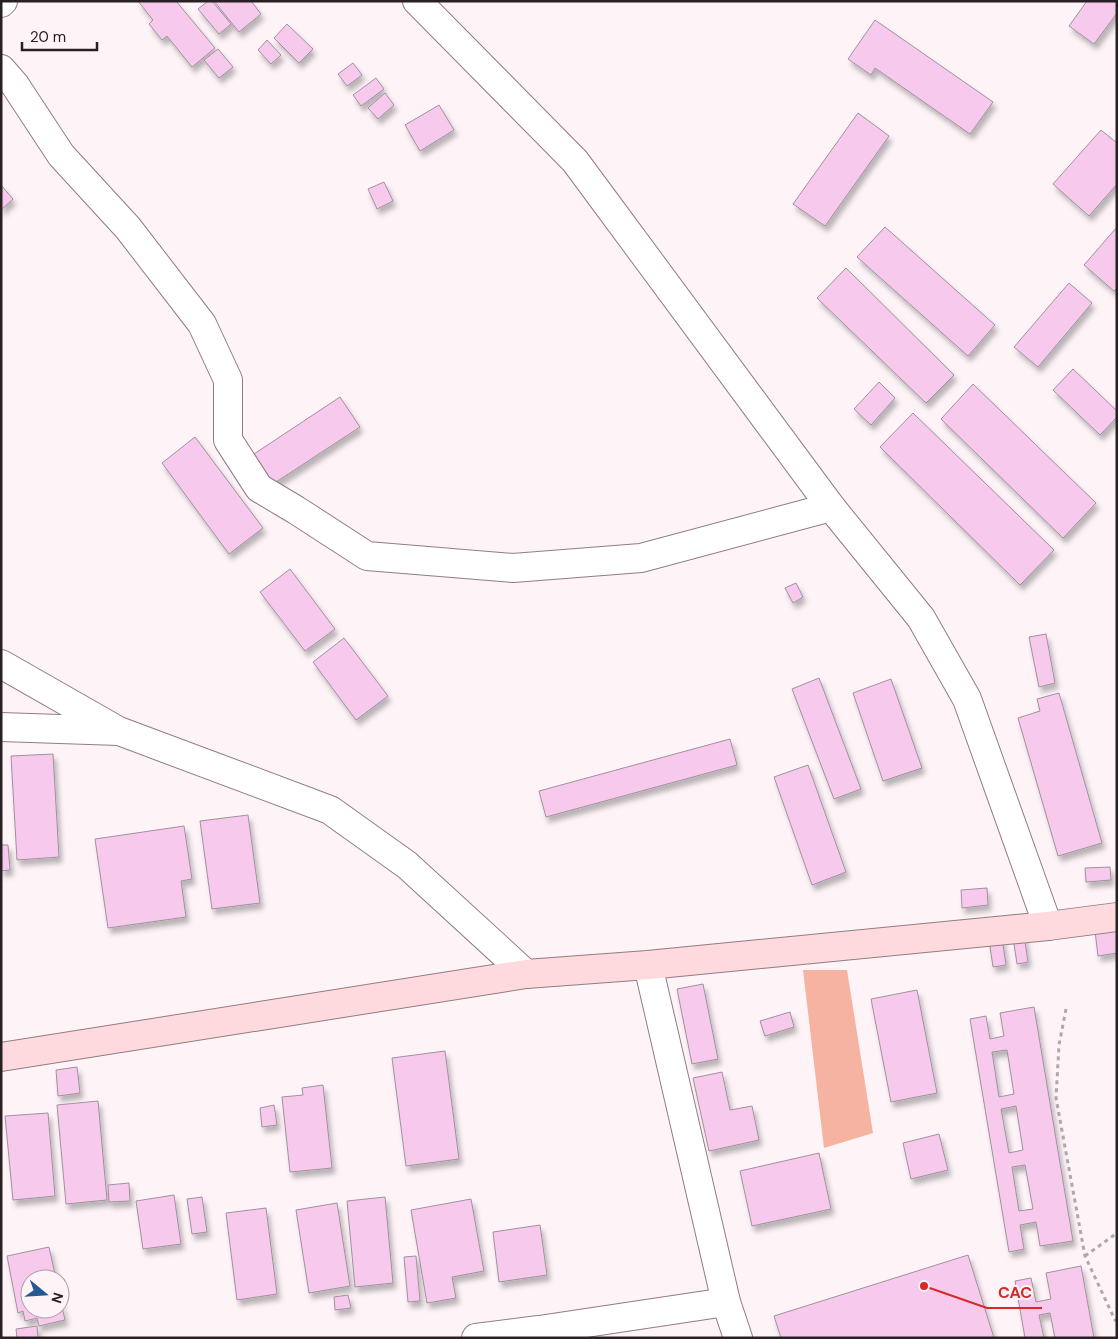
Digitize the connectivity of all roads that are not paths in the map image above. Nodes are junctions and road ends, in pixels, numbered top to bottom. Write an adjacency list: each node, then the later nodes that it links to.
1 (417, 1): 3 (street)
2 (1, 68): 3 (street)
3 (831, 507): 8 (street)
4 (1, 664): 6 (street)
5 (1, 727): 6 (street)
6 (119, 731): 10 (street)
7 (1117, 917): 8 (main road)
8 (1048, 926): 9 (main road)
9 (648, 964): 10 (main road); 12 (street)
10 (526, 974): 11 (main road)
11 (1, 1057)
12 (726, 1302): 13 (street); 14 (street)
13 (476, 1338)
14 (738, 1338)

